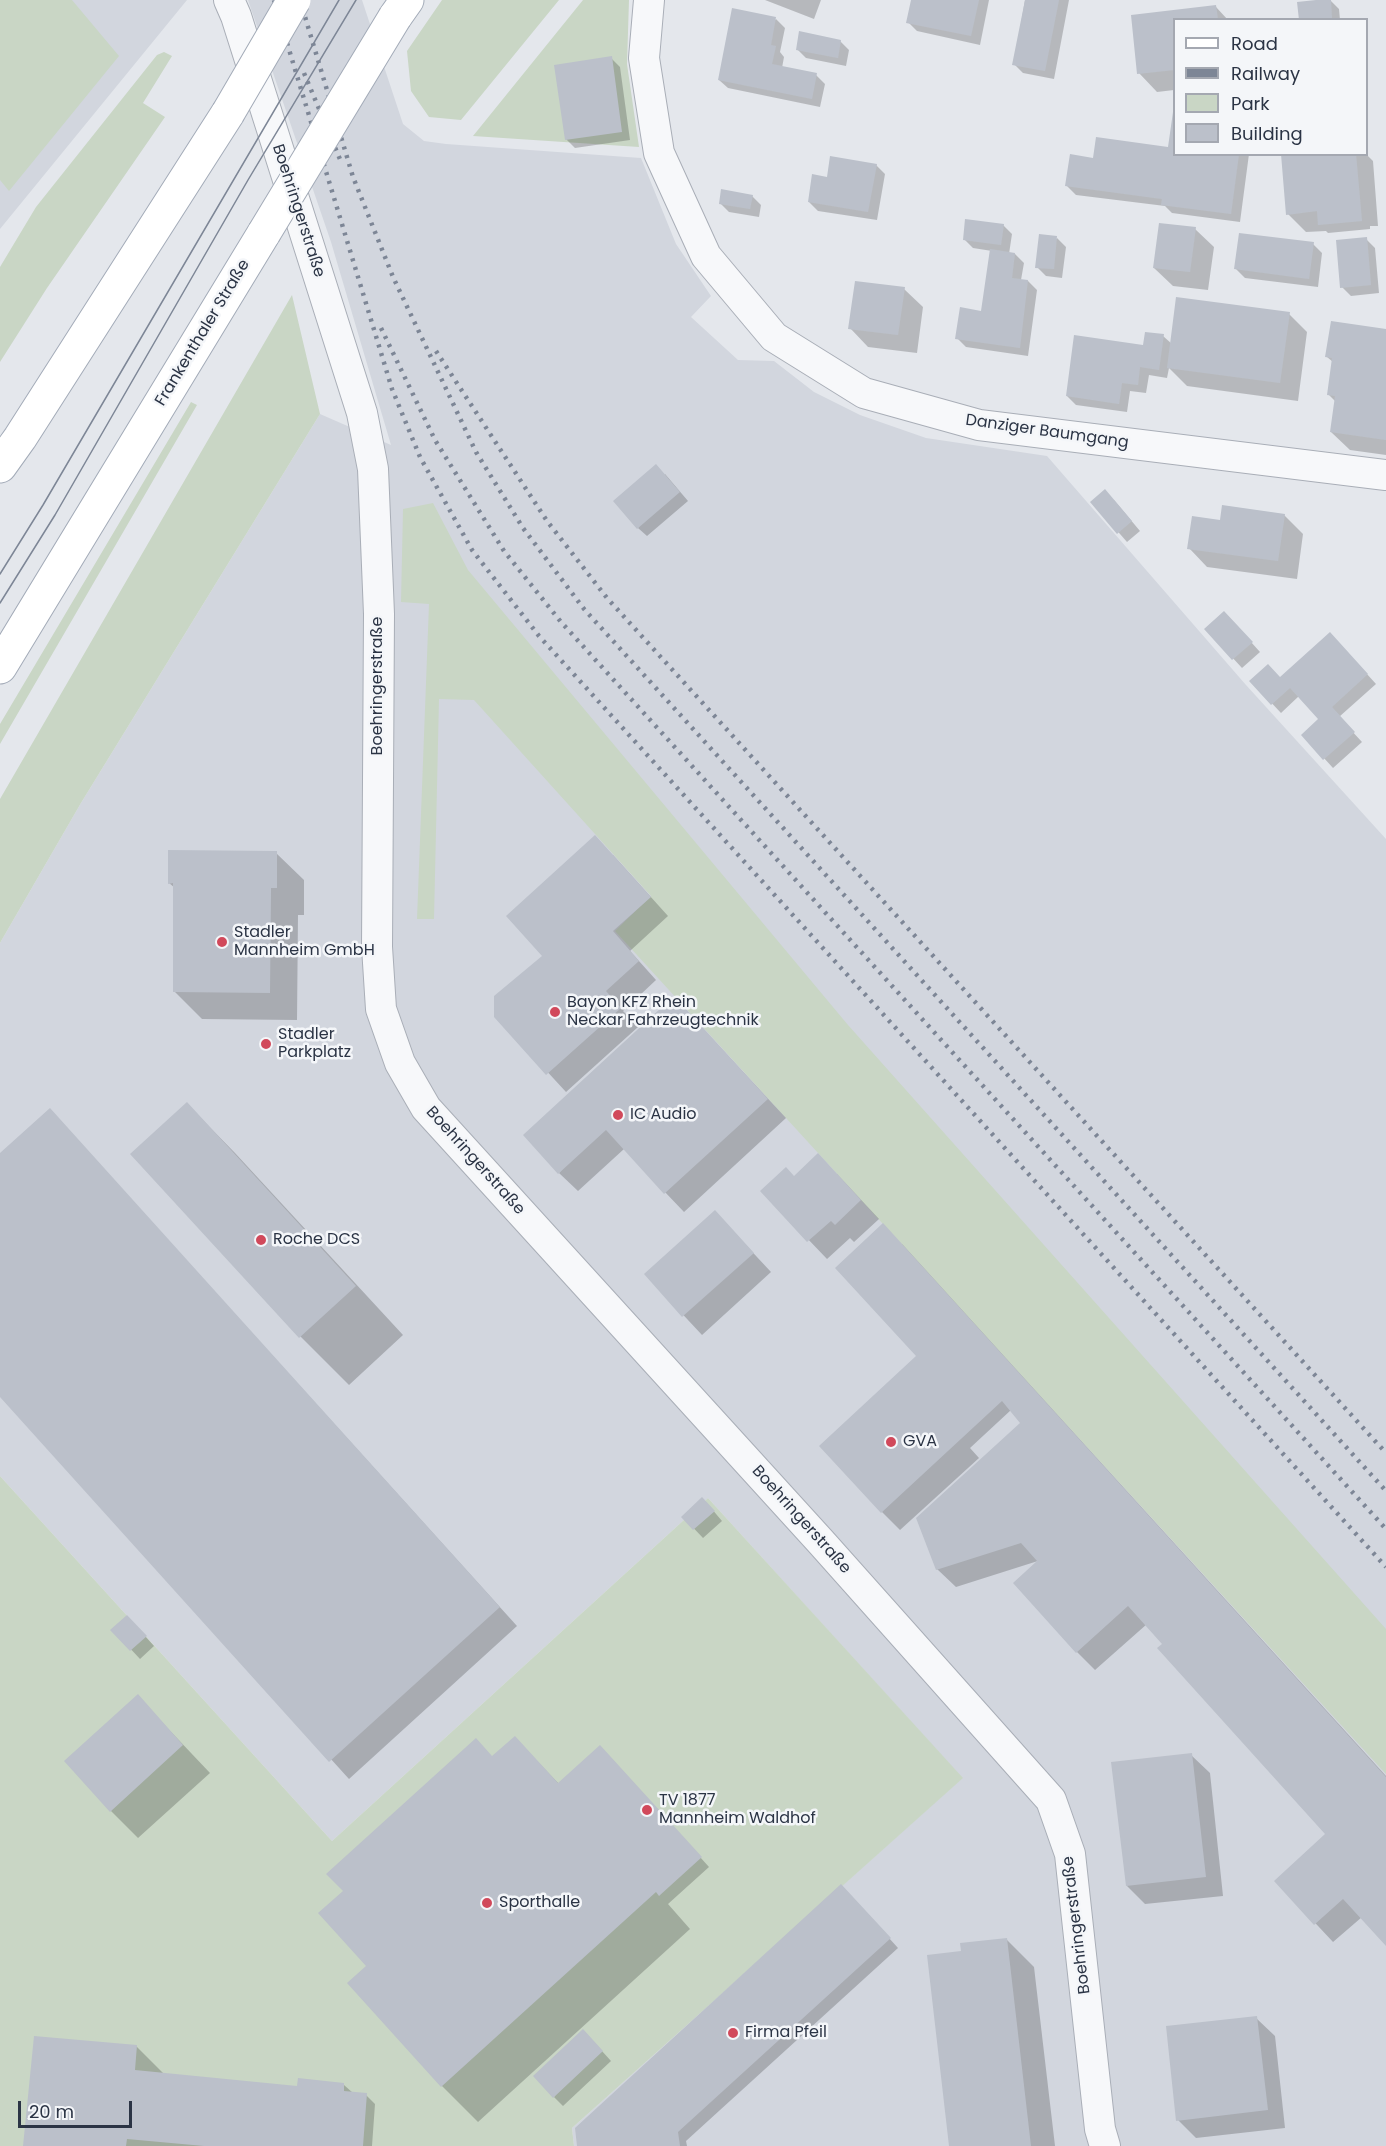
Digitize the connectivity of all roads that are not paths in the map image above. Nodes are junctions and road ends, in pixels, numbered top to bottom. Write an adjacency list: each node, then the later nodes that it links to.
1 (294, 0): 5 (main road, bridge)
2 (649, 0): 6 (street, Danziger Baumgang)
3 (232, 8): 8 (street, Boehringerstraße)
4 (401, 9): 7 (main road, Frankenthaler Straße, bridge)
5 (0, 466)
6 (1386, 475)
7 (0, 667)
8 (1101, 2140)

